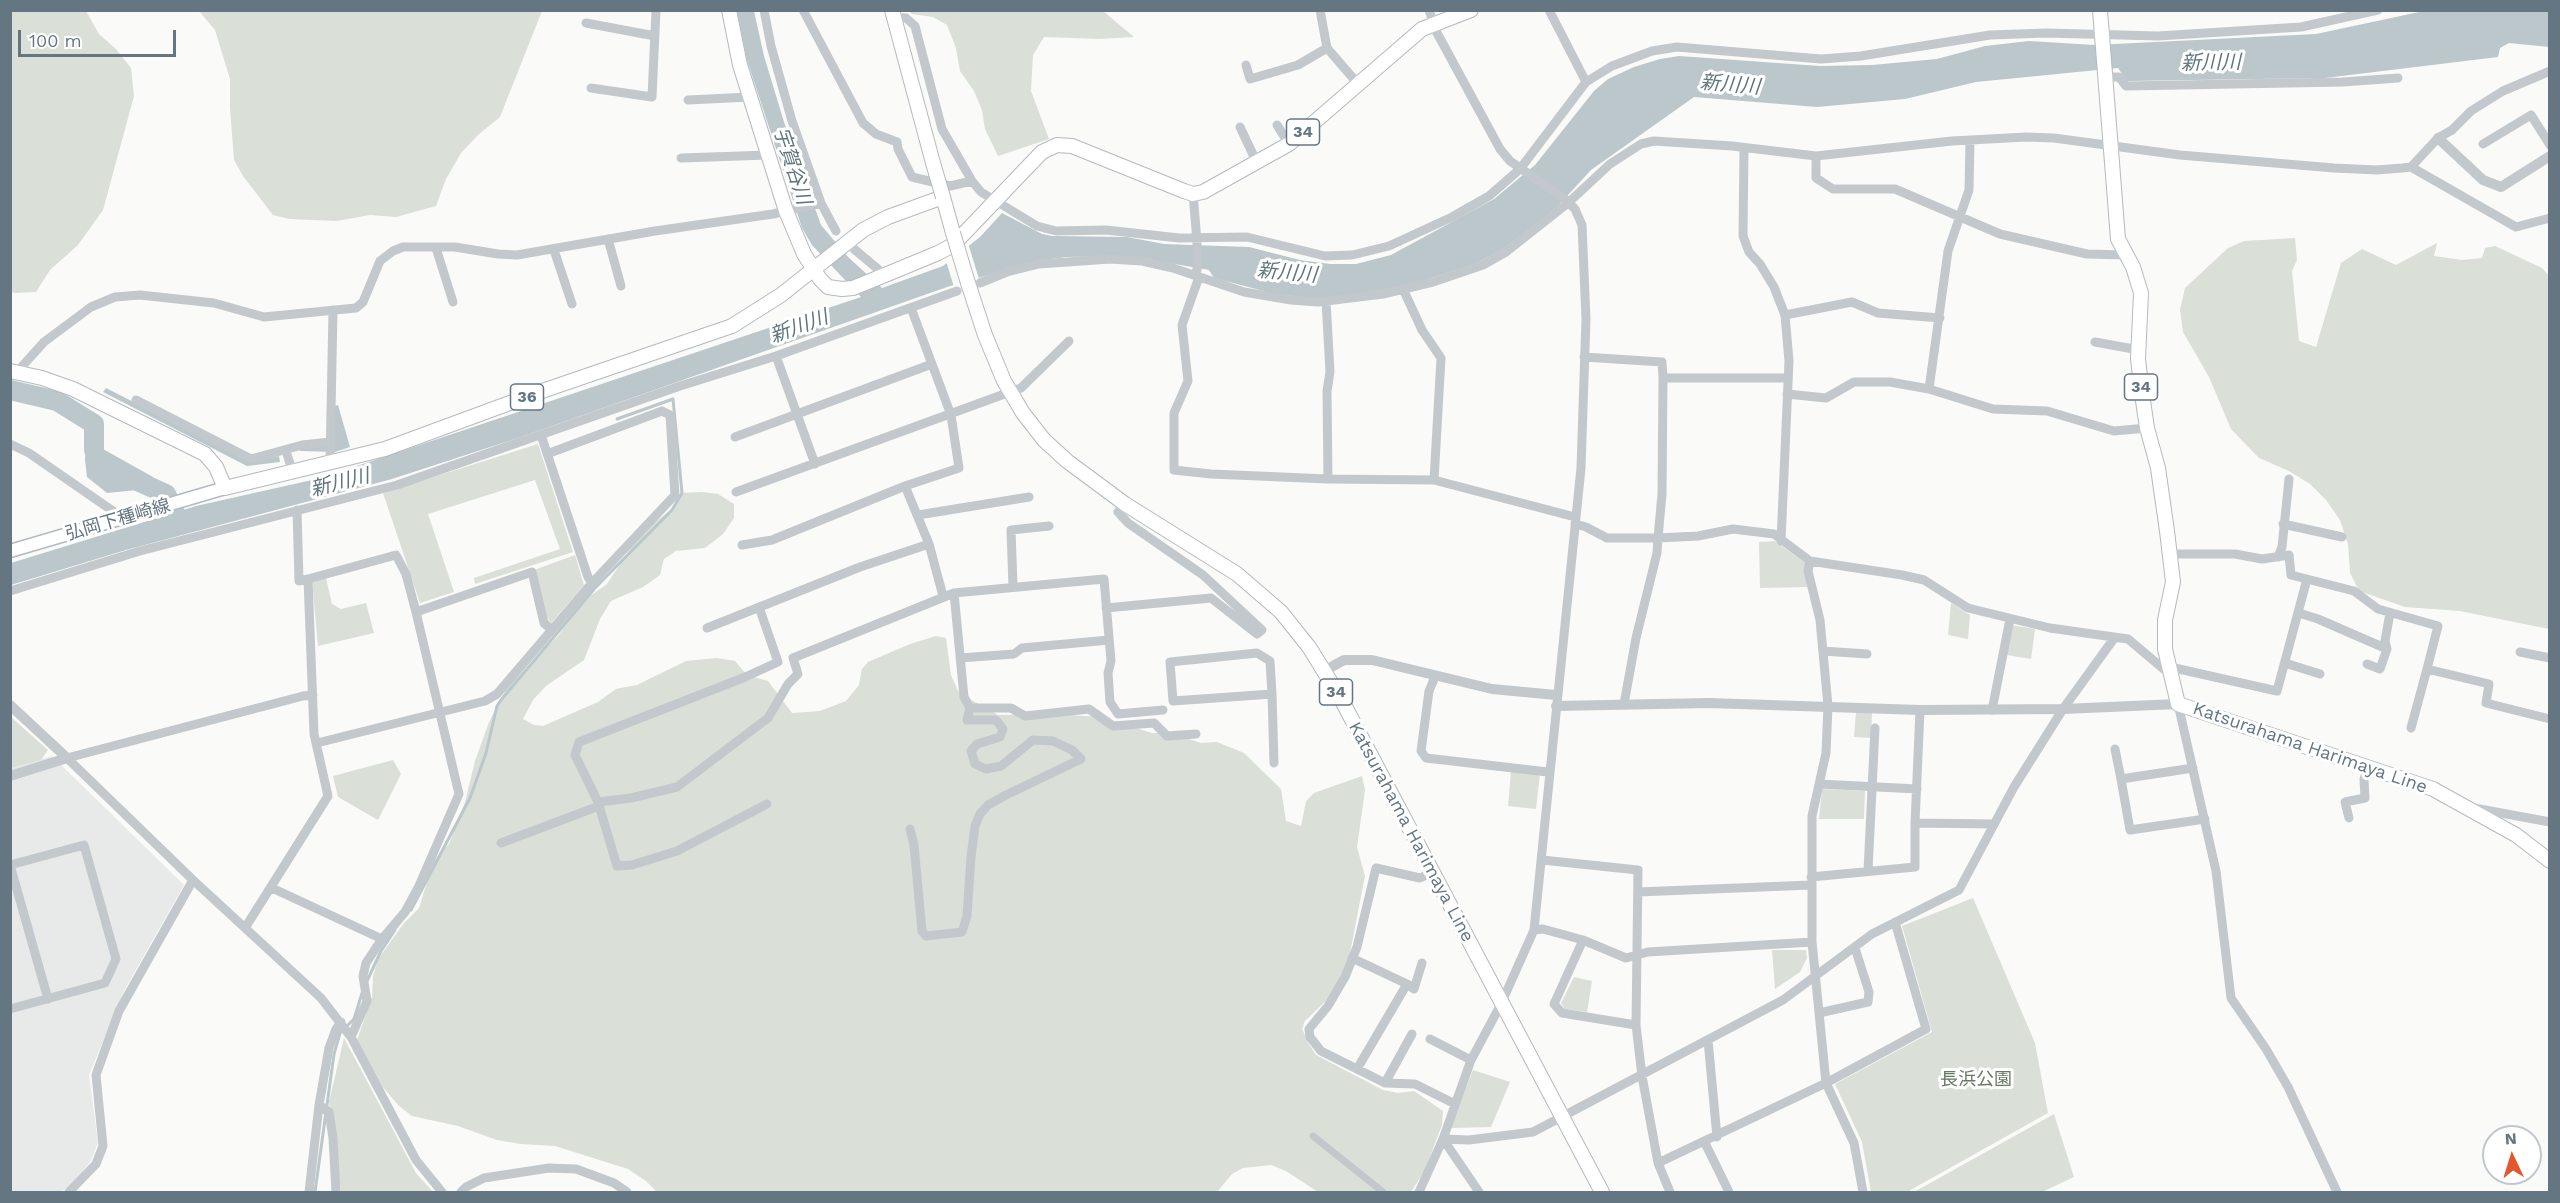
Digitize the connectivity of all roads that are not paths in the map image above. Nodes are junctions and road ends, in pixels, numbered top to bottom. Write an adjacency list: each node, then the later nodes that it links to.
1 (656, 10): 13 (street)
2 (729, 10): 23 (main road)
3 (764, 10): 48 (street)
4 (803, 10): 43 (street)
5 (1320, 10): 15 (street)
6 (1471, 10): 11 (main road, 34)
7 (1549, 10): 20 (street)
8 (2100, 10): 14 (main road, Katsurahama Harimaya Line / 34)
9 (2378, 10): 14 (street)
10 (892, 14): 43 (street); 45 (main road, Katsurahama Harimaya Line / 34, bridge)
11 (1431, 17): 21 (main road, 34); 42 (street)
12 (586, 23): 13 (street)
13 (655, 36): 22 (street)
14 (2101, 39): 18 (main road, Katsurahama Harimaya Line / 34); 20 (street)
15 (1327, 48): 16 (street); 21 (street)
16 (1245, 65)
17 (2550, 71): 29 (street)
18 (2104, 74): 19 (street); 33 (main road, Katsurahama Harimaya Line / 34)
19 (2398, 78)
20 (1586, 82): 42 (street)
21 (1359, 84): 31 (main road, 34)
22 (591, 88)
23 (750, 97): 24 (street); 36 (main road)
24 (688, 100)
25 (1277, 124): 31 (street)
26 (2550, 124): 28 (street)
27 (1240, 127): 40 (street)
28 (2540, 129): 32 (street); 34 (street)
29 (2439, 138): 38 (street); 41 (street)
30 (1970, 141): 33 (street); 37 (street); 51 (street)
31 (1289, 144): 40 (main road, 34)
32 (2483, 144)
33 (2112, 146): 41 (street); 58 (main road, Katsurahama Harimaya Line / 34)
34 (2550, 146)
35 (1744, 148): 37 (street); 47 (street); 70 (street)
36 (768, 155): 39 (street); 49 (main road)
37 (1816, 156): 51 (street)
38 (2550, 156)
39 (681, 158)
40 (1257, 163): 44 (main road, 34)
41 (2411, 167): 50 (street)
42 (1522, 170): 47 (street); 54 (street)
43 (972, 181): 46 (street)
44 (1193, 194): 46 (main road); 54 (street)
45 (943, 197): 55 (main road, 36); 62 (main road, Katsurahama Harimaya Line / 34, bridge)
46 (997, 201): 54 (street); 61 (main road)
47 (1566, 201): 64 (street); 76 (street)
48 (819, 204): 49 (street); 52 (street)
49 (790, 210): 53 (street); 59 (main road)
50 (2550, 218)
51 (1960, 219): 58 (street); 71 (street)
52 (836, 231)
53 (608, 239): 57 (street); 63 (street)
54 (1197, 239): 60 (street)
55 (849, 247): 59 (main road, 36); 61 (street)
56 (436, 248): 57 (street); 66 (street); 69 (street)
57 (555, 250): 67 (street)
58 (2126, 255): 74 (main road, Katsurahama Harimaya Line / 34)
59 (818, 264): 61 (main road); 92 (main road, 36)
60 (1197, 274): 62 (street); 65 (street); 96 (street)
61 (880, 277)
62 (968, 285): 68 (street); 82 (main road, Katsurahama Harimaya Line / 34)
63 (621, 286)
64 (1403, 289): 65 (street); 98 (street)
65 (1326, 301): 96 (street)
66 (453, 302)
67 (572, 304)
68 (911, 308): 75 (street); 77 (street)
69 (333, 310): 78 (street); 92 (street)
70 (1785, 315): 71 (street); 80 (street)
71 (1940, 318): 81 (street)
72 (1069, 341): 82 (street)
73 (2095, 342): 74 (street)
74 (2139, 350): 87 (main road, Katsurahama Harimaya Line / 34)
75 (776, 356): 85 (street); 88 (street)
76 (1584, 357): 79 (street); 107 (street)
77 (932, 363): 85 (street); 86 (street)
78 (14, 372): 100 (main road)
79 (1663, 378): 80 (street); 111 (street)
80 (1787, 378): 83 (street)
81 (1929, 389): 83 (street); 87 (street)
82 (1010, 393): 86 (street); 103 (main road, Katsurahama Harimaya Line / 34)
83 (1787, 394): 112 (street)
84 (136, 400): 91 (street)
85 (796, 413): 89 (street); 94 (street)
86 (951, 415): 94 (street); 99 (street)
87 (2146, 428): 116 (main road, Katsurahama Harimaya Line / 34)
88 (541, 435): 93 (street); 104 (street)
89 (735, 437)
90 (10, 444): 106 (street)
91 (286, 451): 92 (street); 95 (street)
92 (330, 451): 95 (main road, 36)
93 (547, 454): 121 (street); 121 (street)
94 (815, 464): 101 (street)
95 (293, 473): 100 (main road, 36)
96 (1328, 479): 98 (street)
97 (2289, 479): 108 (street)
98 (1434, 480): 107 (street)
99 (905, 486): 105 (street); 114 (street)
100 (225, 488): 106 (main road, 弘岡下種崎線)
101 (736, 492)
102 (1029, 498): 105 (street)
103 (1125, 504): 134 (street); 147 (main road, Katsurahama Harimaya Line / 34)
104 (297, 510): 119 (street); 123 (street)
105 (918, 515): 113 (street)
106 (123, 518): 115 (main road, 弘岡下種崎線)
107 (1575, 520): 111 (street); 153 (street)
108 (2283, 524): 110 (street); 117 (street)
109 (1049, 526): 122 (street)
110 (2342, 537)
111 (1658, 538): 112 (street); 154 (street)
112 (1781, 541): 118 (street)
113 (929, 544): 125 (street); 126 (street)
114 (742, 545)
115 (10, 551)
116 (2169, 554): 117 (street); 148 (main road, Katsurahama Harimaya Line / 34)
117 (2278, 557): 120 (street)
118 (1810, 561): 131 (street); 138 (street)
119 (308, 579): 128 (street); 152 (street)
120 (2307, 579): 129 (street); 130 (street)
121 (592, 583): 133 (street)
122 (1013, 586): 124 (street); 127 (street)
123 (10, 591)
124 (954, 593): 125 (street); 142 (street)
125 (943, 596): 180 (street)
126 (759, 607): 132 (street); 180 (street)
127 (1106, 608): 134 (street); 136 (street)
128 (416, 612): 133 (street); 163 (street)
129 (2299, 613): 137 (street); 144 (street)
130 (2390, 613): 137 (street); 146 (street)
131 (2010, 619): 135 (street); 162 (street)
132 (707, 628)
133 (552, 630): 163 (street)
134 (1257, 634): 140 (street)
135 (2115, 637): 148 (street); 159 (street)
136 (1109, 640): 142 (street); 160 (street)
137 (2386, 649): 145 (street)
138 (1823, 651): 141 (street); 157 (street)
139 (2520, 652): 143 (street)
140 (1257, 653): 151 (street); 151 (street)
141 (1867, 654)
142 (960, 658): 158 (street)
143 (2550, 658)
144 (2285, 663): 148 (street); 149 (street)
145 (2367, 664)
146 (2427, 669): 164 (street); 166 (street)
147 (1324, 671): 150 (street); 194 (main road, Katsurahama Harimaya Line / 34)
148 (2171, 672): 155 (main road, Katsurahama Harimaya Line / 34)
149 (2320, 674)
150 (1435, 677): 153 (street); 174 (street)
151 (1272, 694): 171 (street)
152 (313, 695): 168 (street); 170 (street)
153 (1556, 700): 154 (street); 174 (street)
154 (1624, 704): 157 (street)
155 (2178, 704): 159 (street); 172 (main road, Katsurahama Harimaya Line); 173 (street)
156 (10, 705): 170 (street)
157 (1828, 706): 161 (street); 177 (street)
158 (970, 708): 167 (street); 188 (street)
159 (2063, 709): 162 (street); 187 (street)
160 (1163, 710)
161 (1920, 710): 162 (street); 179 (street)
162 (1992, 710)
163 (439, 712): 168 (street); 202 (street)
164 (2550, 718)
165 (1875, 728): 178 (street)
166 (2411, 728)
167 (1196, 734)
168 (317, 743): 197 (street)
169 (2115, 748): 176 (street)
170 (67, 758): 175 (street); 195 (street)
171 (1274, 763)
172 (2369, 767): 182 (main road, Katsurahama Harimaya Line); 183 (street)
173 (2193, 768): 176 (street); 184 (street)
174 (1548, 772): 190 (street)
175 (10, 776)
176 (2121, 779): 184 (street)
177 (1819, 784): 178 (street); 196 (street)
178 (1871, 787): 179 (street); 193 (street)
179 (1917, 789): 186 (street)
180 (598, 804): 181 (street); 189 (street)
181 (767, 804)
182 (2468, 807): 185 (street); 191 (main road, Katsurahama Harimaya Line)
183 (2349, 818)
184 (2205, 819): 246 (street)
185 (2550, 822)
186 (1915, 823): 187 (street); 193 (street)
187 (1994, 824): 199 (street)
188 (910, 829)
189 (501, 843)
190 (1542, 860): 198 (street); 201 (street)
191 (2550, 861)
192 (10, 865): 211 (street); 211 (street)
193 (1868, 872): 196 (street)
194 (1431, 873): 207 (street); 212 (main road, Katsurahama Harimaya Line / 34)
195 (193, 880): 200 (street); 233 (street)
196 (1811, 881): 198 (street); 204 (street)
197 (272, 888): 200 (street); 202 (street)
198 (1638, 892): 206 (street)
199 (1895, 922): 205 (street); 224 (street)
200 (245, 928): 216 (street)
201 (1534, 930): 203 (street); 212 (street)
202 (382, 939): 216 (street)
203 (1582, 939): 206 (street); 215 (street)
204 (1812, 942): 206 (street); 209 (street)
205 (1855, 948): 209 (street); 214 (street)
206 (1637, 956): 215 (street)
207 (1352, 958): 210 (street); 221 (street)
208 (1422, 963): 210 (street)
209 (1817, 976): 214 (street); 219 (street)
210 (1407, 984): 221 (street)
211 (48, 999): 213 (street)
212 (1501, 1004): 220 (street); 227 (main road, Katsurahama Harimaya Line / 34)
213 (10, 1009)
214 (1819, 1013): 224 (street)
215 (1636, 1025): 222 (street)
216 (346, 1029): 226 (street); 236 (street)
217 (1412, 1034): 223 (street)
218 (1430, 1039): 220 (street)
219 (1708, 1040): 222 (street); 229 (street)
220 (1471, 1060): 225 (street)
221 (1357, 1069): 223 (street)
222 (1642, 1076): 227 (street); 232 (street)
223 (1385, 1083): 225 (street)
224 (1826, 1083): 229 (street); 245 (street)
225 (1455, 1104): 230 (street)
226 (319, 1105): 234 (street); 235 (street)
227 (1563, 1117): 230 (street); 242 (main road, Katsurahama Harimaya Line / 34)
228 (1313, 1136): 239 (street)
229 (1717, 1137): 231 (street)
230 (1443, 1139): 240 (street); 241 (street)
231 (1704, 1141): 232 (street); 244 (street)
232 (1658, 1163): 243 (street)
233 (71, 1192)
234 (309, 1192)
235 (336, 1192)
236 (442, 1192)
237 (461, 1192): 238 (street)
238 (627, 1192)
239 (1383, 1192)
240 (1419, 1192)
241 (1479, 1192)
242 (1602, 1192)
243 (1670, 1192)
244 (1729, 1192)
245 (1863, 1192)
246 (2337, 1192)

